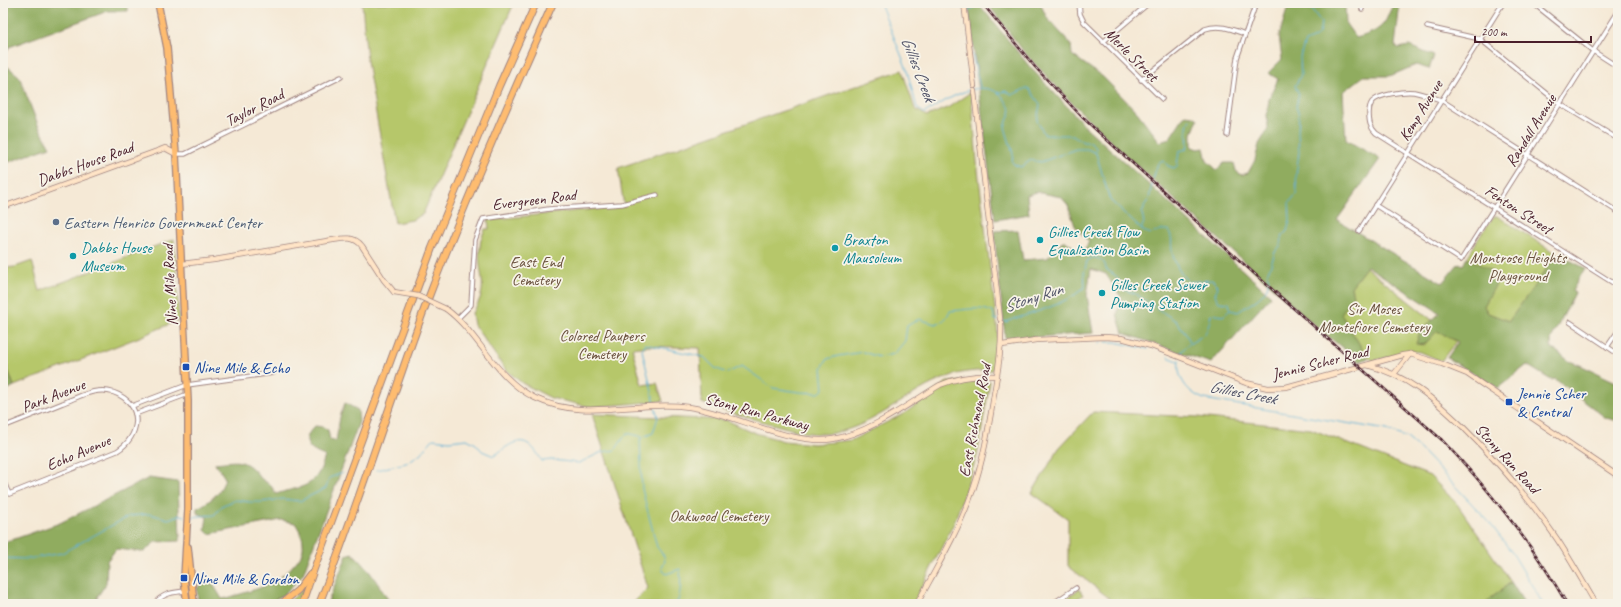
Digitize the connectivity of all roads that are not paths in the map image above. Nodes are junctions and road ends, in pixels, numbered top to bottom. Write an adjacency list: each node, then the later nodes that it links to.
1 (158, 3): 29 (main road, Nine Mile Road)
2 (536, 3): 58 (highway)
3 (553, 3): 62 (highway)
4 (964, 3): 21 (street)
5 (1079, 3): 16 (street, Merle Street)
6 (1149, 3): 16 (street)
7 (1256, 3): 14 (street)
8 (1363, 3): 11 (street)
9 (1503, 3): 15 (street, Kemp Avenue)
10 (1533, 3): 17 (street)
11 (1362, 9)
12 (1618, 12): 17 (street, Randall Avenue)
13 (1427, 27): 15 (street)
14 (1245, 34): 20 (street); 26 (street)
15 (1480, 39): 24 (street, Kemp Avenue); 25 (street)
16 (1103, 42): 20 (street, Merle Street)
17 (1593, 51): 18 (street); 25 (street, Randall Avenue)
18 (1618, 67)
19 (341, 77): 29 (street, Taylor Road)
20 (1141, 80): 23 (street, Merle Street)
21 (974, 86)
22 (974, 91): 42 (street, East Richmond Road)
23 (1162, 99)
24 (1441, 100): 28 (street, Kemp Avenue); 28 (street, Fenton Street); 30 (street)
25 (1560, 104): 27 (street); 30 (street, Randall Avenue)
26 (1227, 135)
27 (1618, 139)
28 (1408, 153): 32 (street, Kemp Avenue); 34 (street, Fenton Street)
29 (176, 154): 33 (street, Dabbs House Road); 37 (main road, Nine Mile Road)
30 (1527, 156): 34 (street, Randall Avenue); 35 (street)
31 (657, 195): 39 (street, Evergreen Road)
32 (1375, 205): 34 (street, Randall Avenue); 36 (street, Kemp Avenue)
33 (3, 207)
34 (1494, 208): 38 (street, Fenton Street)
35 (1618, 212)
36 (1359, 231)
37 (181, 264): 39 (street, Stony Run Parkway, bridge); 50 (main road, Nine Mile Road)
38 (1618, 286)
39 (458, 318): 49 (street, Stony Run Parkway)
40 (1570, 322): 43 (street)
41 (1618, 331): 43 (street)
42 (1002, 345): 46 (street, Jennie Scher Road); 49 (street, East Richmond Road)
43 (1607, 347): 45 (street)
44 (1410, 354): 46 (street, Jennie Scher Road); 48 (street); 55 (street, Jennie Scher Road)
45 (1618, 354)
46 (1366, 365): 48 (street, Stony Run Road)
47 (273, 373): 50 (street)
48 (1394, 374): 70 (street, Stony Run Road)
49 (997, 376): 68 (street, East Richmond Road)
50 (187, 385): 51 (main road, Nine Mile Road); 52 (street)
51 (188, 394): 53 (street); 57 (main road, Nine Mile Road)
52 (132, 406): 53 (street, Echo Avenue); 54 (street, Park Avenue)
53 (135, 414): 56 (street, Echo Avenue)
54 (3, 427)
55 (1618, 476)
56 (3, 480)
57 (187, 543): 60 (main road, Nine Mile Road); 61 (main road, Nine Mile Road)
58 (314, 569): 66 (highway); 67 (highway)
59 (1076, 588): 69 (street)
60 (186, 591): 61 (street); 63 (street); 64 (main road, Nine Mile Road)
61 (192, 591): 65 (main road, Nine Mile Road)
62 (320, 602)
63 (154, 604)
64 (187, 604)
65 (194, 604)
66 (281, 604)
67 (302, 604)
68 (917, 604)
69 (1052, 604)
70 (1596, 604)

